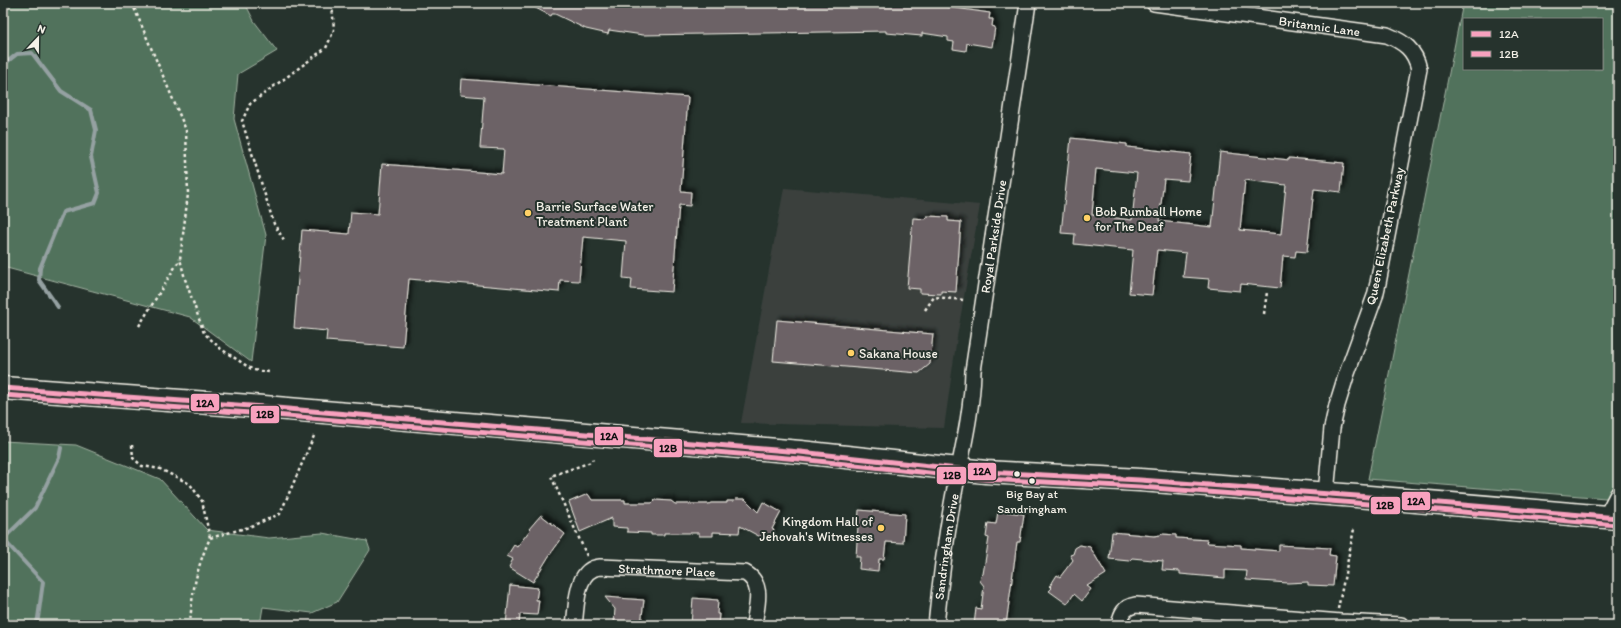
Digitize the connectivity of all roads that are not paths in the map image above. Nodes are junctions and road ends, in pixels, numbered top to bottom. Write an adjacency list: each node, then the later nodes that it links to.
1 (1028, 3): 5 (street, Royal Parkside Drive)
2 (1154, 3): 3 (street, Britannic Lane)
3 (1419, 69): 6 (street, Queen Elizabeth Parkway)
4 (3, 388): 5 (main road)
5 (959, 469): 6 (main road); 11 (street, Sandringham Drive)
6 (1326, 494): 8 (main road)
7 (1618, 494): 8 (street)
8 (1612, 517)
9 (574, 625): 10 (street, Strathmore Place)
10 (754, 625)
11 (936, 625)
12 (1119, 625): 13 (street)
13 (1402, 625)

